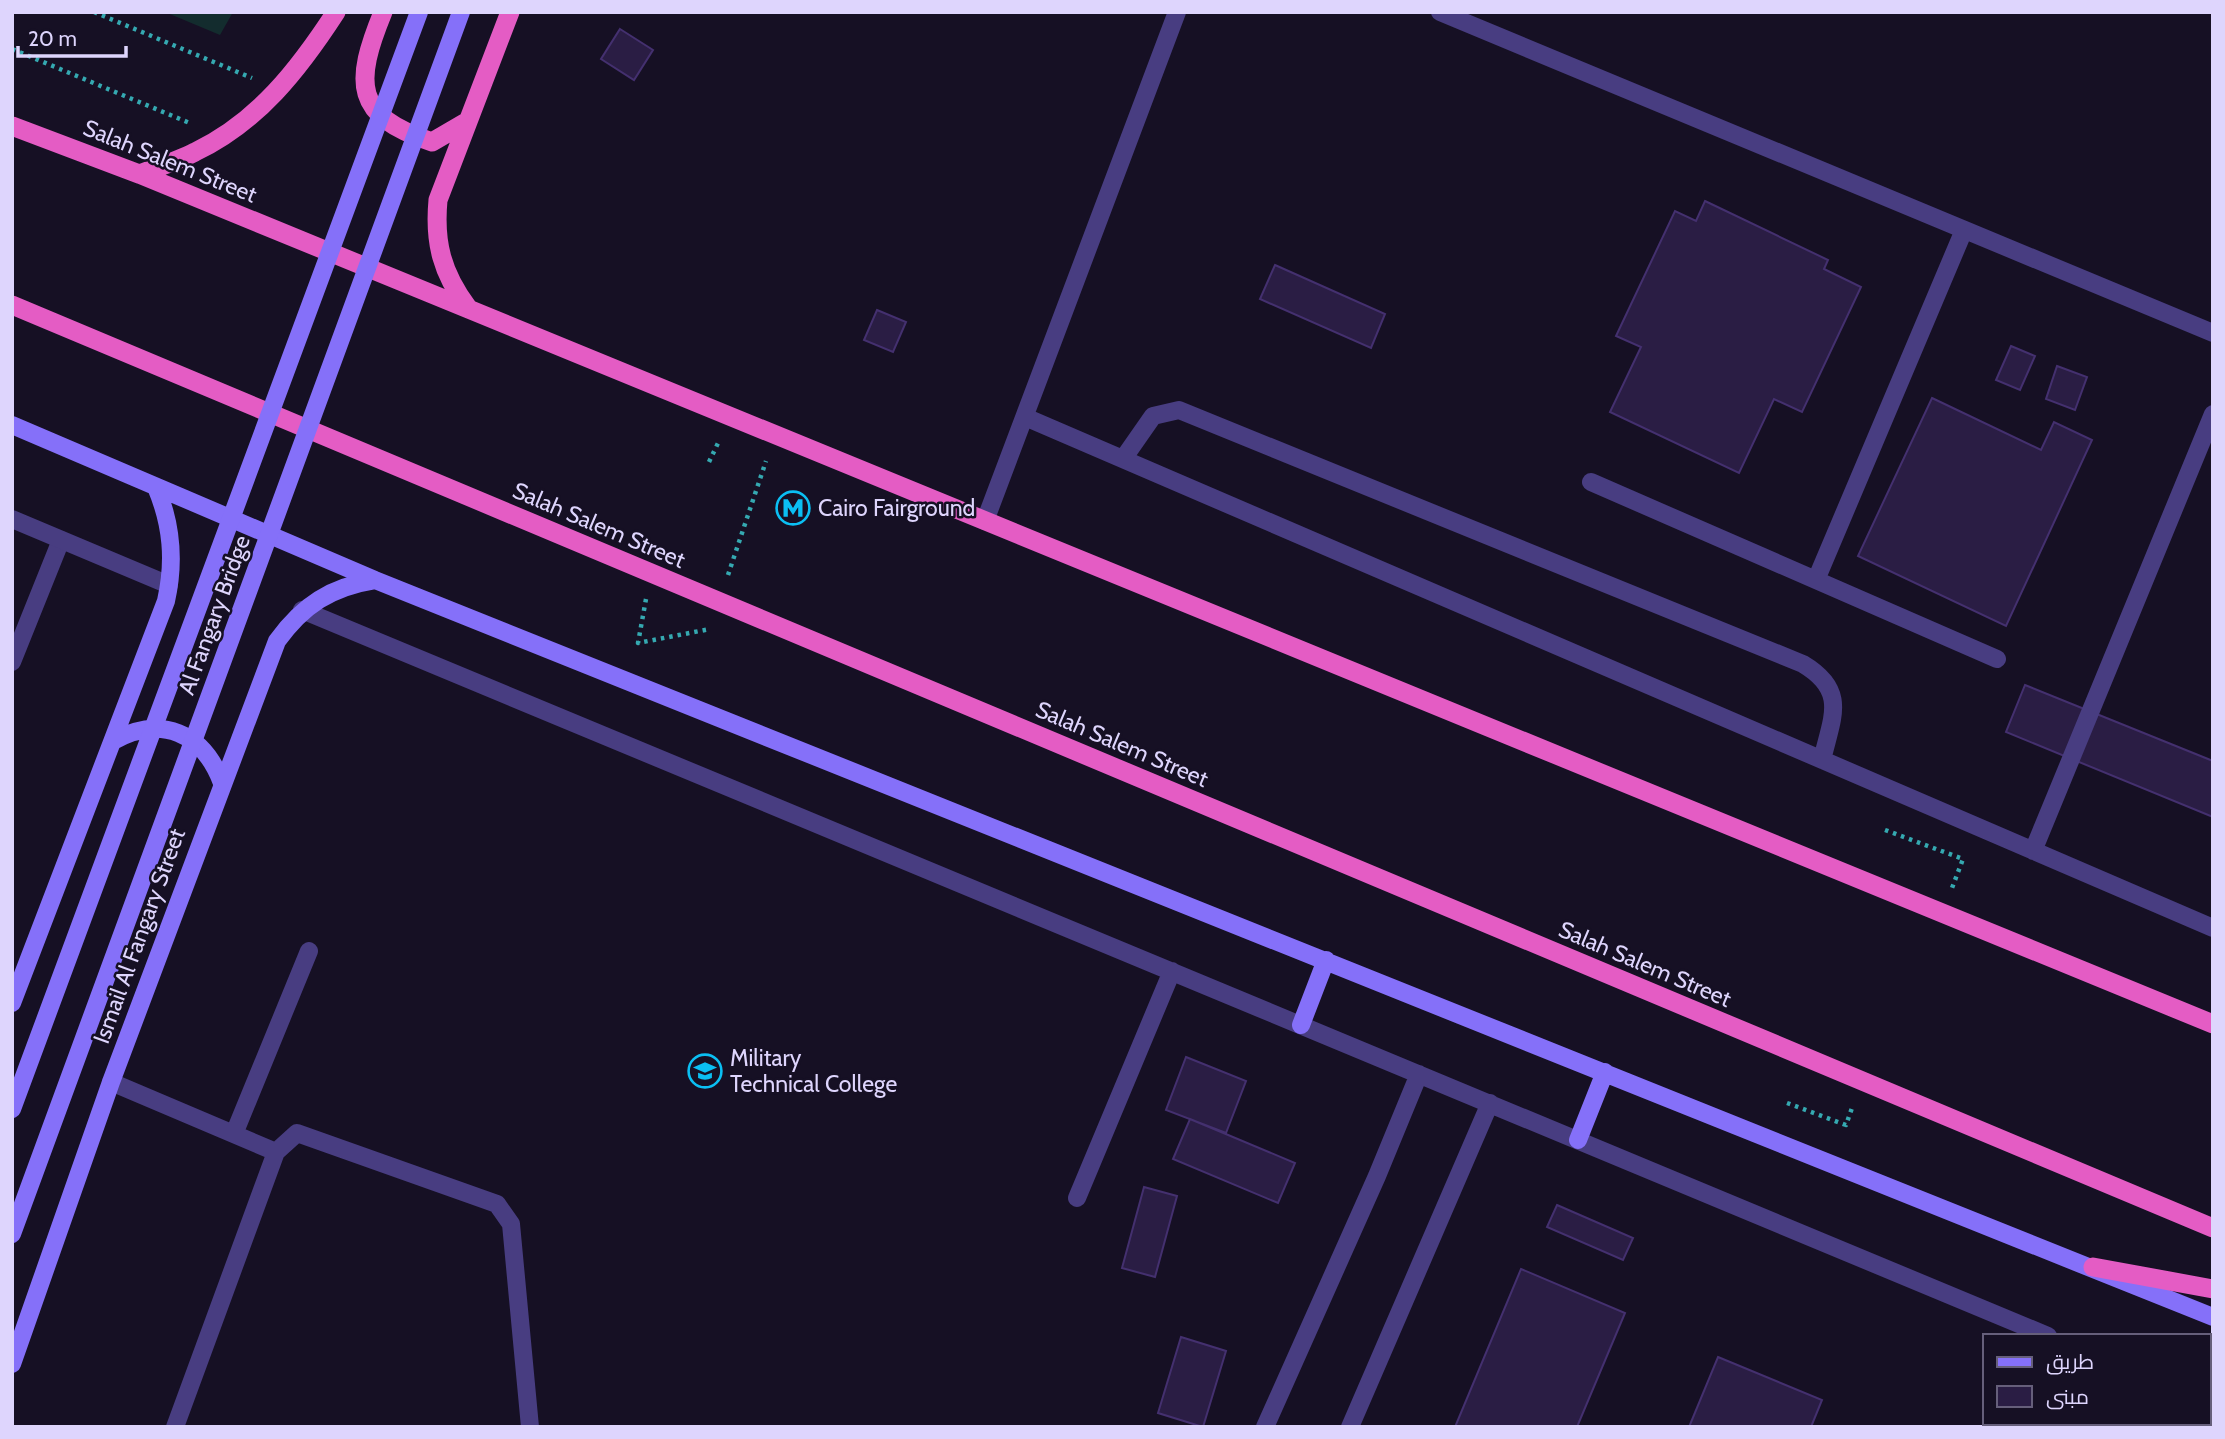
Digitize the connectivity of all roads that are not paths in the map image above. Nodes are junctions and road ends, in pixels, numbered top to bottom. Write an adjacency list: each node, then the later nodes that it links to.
1 (336, 12): 10 (highway)
2 (383, 12): 8 (highway)
3 (419, 12): 45 (main road, Al Fangary Bridge, bridge)
4 (461, 12): 51 (main road, Al Fangary Bridge, bridge)
5 (510, 12): 8 (highway)
6 (1177, 12): 16 (street)
7 (1445, 13): 11 (street)
8 (468, 121): 13 (highway)
9 (12, 126): 10 (highway, Salah Salem Street)
10 (139, 174): 13 (highway, Salah Salem Street)
11 (1964, 230): 14 (street); 25 (street)
12 (12, 305): 50 (highway, Salah Salem Street)
13 (468, 309): 22 (highway, Salah Salem Street)
14 (2213, 333)
15 (2213, 414): 33 (street)
16 (1025, 417): 18 (street); 22 (street)
17 (12, 425): 20 (main road)
18 (1123, 459): 31 (street); 31 (street)
19 (1591, 482): 25 (street)
20 (156, 487): 24 (main road); 26 (main road)
21 (12, 519): 23 (street)
22 (985, 521): 39 (highway, Salah Salem Street)
23 (61, 540): 26 (street); 29 (street)
24 (375, 579): 27 (main road, Ismail Al Fangary Street); 36 (main road)
25 (1816, 580): 28 (street)
26 (169, 585): 30 (main road)
27 (302, 610): 32 (main road, Ismail Al Fangary Street); 37 (street)
28 (1997, 659)
29 (12, 662)
30 (113, 741): 32 (main road); 38 (main road)
31 (1822, 760): 33 (street)
32 (222, 782): 43 (main road, Ismail Al Fangary Street)
33 (2033, 851): 34 (street)
34 (2213, 928)
35 (309, 951): 46 (street)
36 (1326, 960): 40 (main road); 41 (main road)
37 (1172, 971): 40 (street); 49 (street)
38 (12, 1003)
39 (2213, 1024)
40 (1301, 1025): 42 (street)
41 (1605, 1072): 47 (main road); 52 (main road)
42 (1419, 1074): 44 (street); 59 (street)
43 (111, 1082): 46 (street); 56 (main road, Ismail Al Fangary Street)
44 (1490, 1104): 47 (street); 60 (street)
45 (12, 1109)
46 (234, 1134): 48 (street)
47 (1578, 1140): 55 (street)
48 (276, 1152): 57 (street); 58 (street)
49 (1077, 1198)
50 (2213, 1228)
51 (12, 1234)
52 (2092, 1267): 53 (highway); 54 (main road)
53 (2213, 1289)
54 (2213, 1317)
55 (2043, 1334)
56 (12, 1364)
57 (175, 1427)
58 (530, 1427)
59 (1265, 1427)
60 (1350, 1427)

